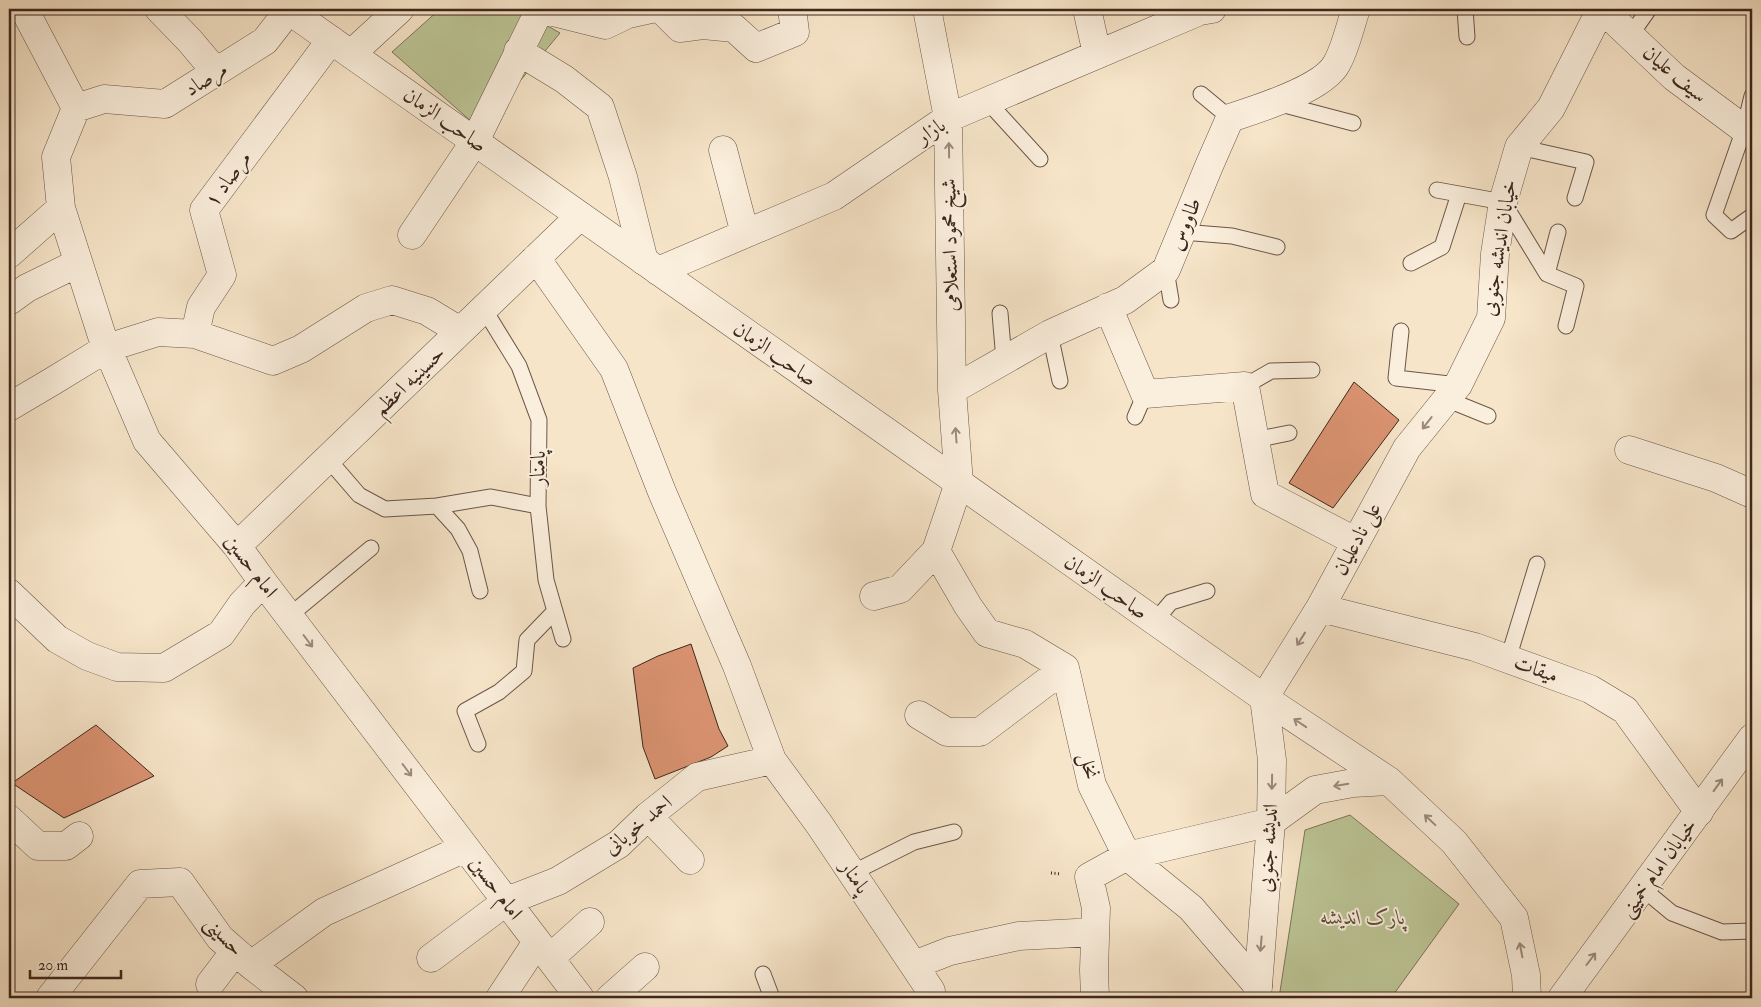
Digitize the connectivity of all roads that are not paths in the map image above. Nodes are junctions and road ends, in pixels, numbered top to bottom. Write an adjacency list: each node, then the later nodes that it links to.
1 (22, 9): 16 (street); 27 (street)
2 (159, 9): 22 (street)
3 (288, 9): 19 (street, صاحب الزمان); 22 (street, مرصاد)
4 (400, 9): 19 (street)
5 (540, 9): 6 (street); 20 (street)
6 (651, 9)
7 (661, 9): 8 (street)
8 (792, 9)
9 (926, 9): 28 (street, شیخ محمود استعلامی)
10 (1087, 9): 21 (street)
11 (1212, 9): 21 (street, بازار)
12 (1356, 9): 26 (street)
13 (1465, 9): 18 (lane)
14 (1601, 9): 17 (street, سیف علیان); 33 (street, خیابان اندیشه جنوبی)
15 (1649, 9): 17 (lane)
16 (9, 27)
17 (1630, 36): 31 (street, سیف علیان)
18 (1467, 37)
19 (341, 47): 32 (street, صاحب الزمان); 63 (street, مرصاد ۱)
20 (518, 51): 32 (street); 52 (street)
21 (1097, 54): 25 (street, بازار)
22 (216, 72): 27 (street, مرصاد)
23 (1201, 94): 29 (lane)
24 (1752, 96): 31 (lane)
25 (988, 102): 28 (street, بازار); 35 (lane)
26 (1276, 102): 29 (street); 30 (lane)
27 (76, 108): 40 (street, امام حسین)
28 (948, 118): 45 (street, بازار); 70 (street, شیخ محمود استعلامی, one-way to 28)
29 (1230, 118): 43 (street, طاووس)
30 (1353, 123)
31 (1748, 132): 42 (lane)
32 (475, 141): 41 (street, صاحب الزمان); 46 (street)
33 (1518, 148): 38 (lane); 39 (street, خیابان اندیشه جنوبی)
34 (723, 150): 45 (street)
35 (1040, 159)
36 (1437, 190): 37 (lane)
37 (1459, 194): 39 (lane); 51 (lane)
38 (1574, 198)
39 (1503, 202): 54 (lane); 71 (street, خیابان اندیشه جنوبی)
40 (61, 208): 48 (street); 50 (street, امام حسین)
41 (580, 216): 49 (street, حسینیه اعظم); 52 (street, صاحب الزمان)
42 (1752, 216)
43 (1182, 232): 47 (lane); 53 (street, طاووس)
44 (1558, 232): 54 (lane)
45 (745, 234): 52 (street, بازار)
46 (412, 235)
47 (1278, 247)
48 (9, 254)
49 (536, 258): 58 (street, حسینیه اعظم); 103 (street, پامنار)
50 (78, 264): 56 (street); 65 (street, امام حسین)
51 (1411, 264)
52 (651, 266): 78 (street, صاحب الزمان)
53 (1166, 270): 55 (lane); 57 (street, طاووس)
54 (1547, 274): 60 (lane)
55 (1171, 300)
56 (9, 301)
57 (1108, 307): 64 (street, طاووس); 69 (street)
58 (484, 309): 61 (street, حسینیه اعظم); 81 (lane, پامنار)
59 (1000, 313): 66 (lane)
60 (1566, 326)
61 (460, 331): 63 (street); 77 (street, حسینیه اعظم)
62 (1401, 331): 71 (lane)
63 (195, 334): 65 (street)
64 (1050, 334): 66 (street, طاووس); 68 (lane)
65 (107, 348): 72 (street); 83 (street, امام حسین)
66 (1004, 360): 70 (street, طاووس)
67 (1312, 370): 69 (lane)
68 (1060, 382)
69 (1245, 386): 75 (street)
70 (952, 390): 78 (street, شیخ محمود استعلامی, one-way to 70)
71 (1452, 392): 73 (lane); 82 (street, علی نادعلیان, one-way to 82)
72 (9, 407)
73 (1488, 416)
74 (1289, 433): 75 (lane)
75 (1255, 440): 82 (street)
76 (1629, 450): 79 (street)
77 (328, 459): 80 (lane); 83 (street, حسینیه اعظم)
78 (959, 483): 85 (street); 95 (street, صاحب الزمان)
79 (1752, 494)
80 (437, 506): 81 (lane); 88 (lane)
81 (538, 506): 93 (lane, پامنار)
82 (1356, 541): 92 (street, علی نادعلیان)
83 (237, 546): 87 (street, امام حسین)
84 (371, 548): 94 (lane)
85 (936, 551): 91 (street); 98 (street)
86 (1537, 564): 97 (lane)
87 (262, 582): 90 (street); 94 (street, امام حسین)
88 (480, 591)
89 (1207, 591): 95 (lane)
90 (9, 593)
91 (874, 596)
92 (1320, 608): 97 (street, میقات); 99 (street, علی نادعلیان, one-way to 99)
93 (555, 611): 96 (lane, پامنار); 102 (lane)
94 (289, 616): 111 (street, امام حسین, one-way to 111)
95 (1155, 621): 99 (street, صاحب الزمان)
96 (563, 639)
97 (1508, 659): 105 (street, میقات)
98 (1065, 668): 100 (street); 112 (street, نخل)
99 (1264, 698): 104 (street, صاحب الزمان, one-way to 99); 108 (street, اندیشه جنوبی, one-way to 108)
100 (919, 715)
101 (1752, 738): 105 (street, خیابان امام خمینی, one-way to 101)
102 (478, 744)
103 (772, 760): 106 (street, احمد خوبانی); 114 (street, پامنار)
104 (1389, 781): 108 (street, one-way to 108); 136 (street, صاحب الزمان, one-way to 104)
105 (1699, 812): 115 (street, خیابان امام خمینی)
106 (648, 816): 113 (street); 116 (street, احمد خوبانی)
107 (9, 819): 110 (street)
108 (1271, 822): 112 (street); 127 (street, اندیشه جنوبی, one-way to 127)
109 (954, 832): 114 (lane)
110 (79, 836)
111 (466, 848): 116 (street, امام حسین); 121 (street, حسینی)
112 (1127, 856): 119 (street); 127 (street, نخل)
113 (690, 860)
114 (852, 873): 123 (street, پامنار)
115 (1644, 889): 118 (lane); 137 (street, خیابان امام خمینی, one-way to 115)
116 (506, 902): 120 (street, امام حسین); 122 (street, احمد خوبانی)
117 (590, 922): 120 (street)
118 (1752, 931)
119 (1095, 932): 123 (street); 135 (street)
120 (544, 950): 130 (street); 131 (street, امام حسین)
121 (243, 958): 126 (street); 128 (street, حسینی); 129 (street)
122 (431, 958)
123 (914, 965): 134 (street, پامنار)
124 (645, 967): 132 (street)
125 (763, 974): 133 (lane)
126 (210, 984)
127 (1257, 992)
128 (50, 998)
129 (294, 998)
130 (500, 998)
131 (580, 998)
132 (610, 998)
133 (772, 998)
134 (930, 998)
135 (1095, 998)
136 (1526, 998)
137 (1562, 998)

